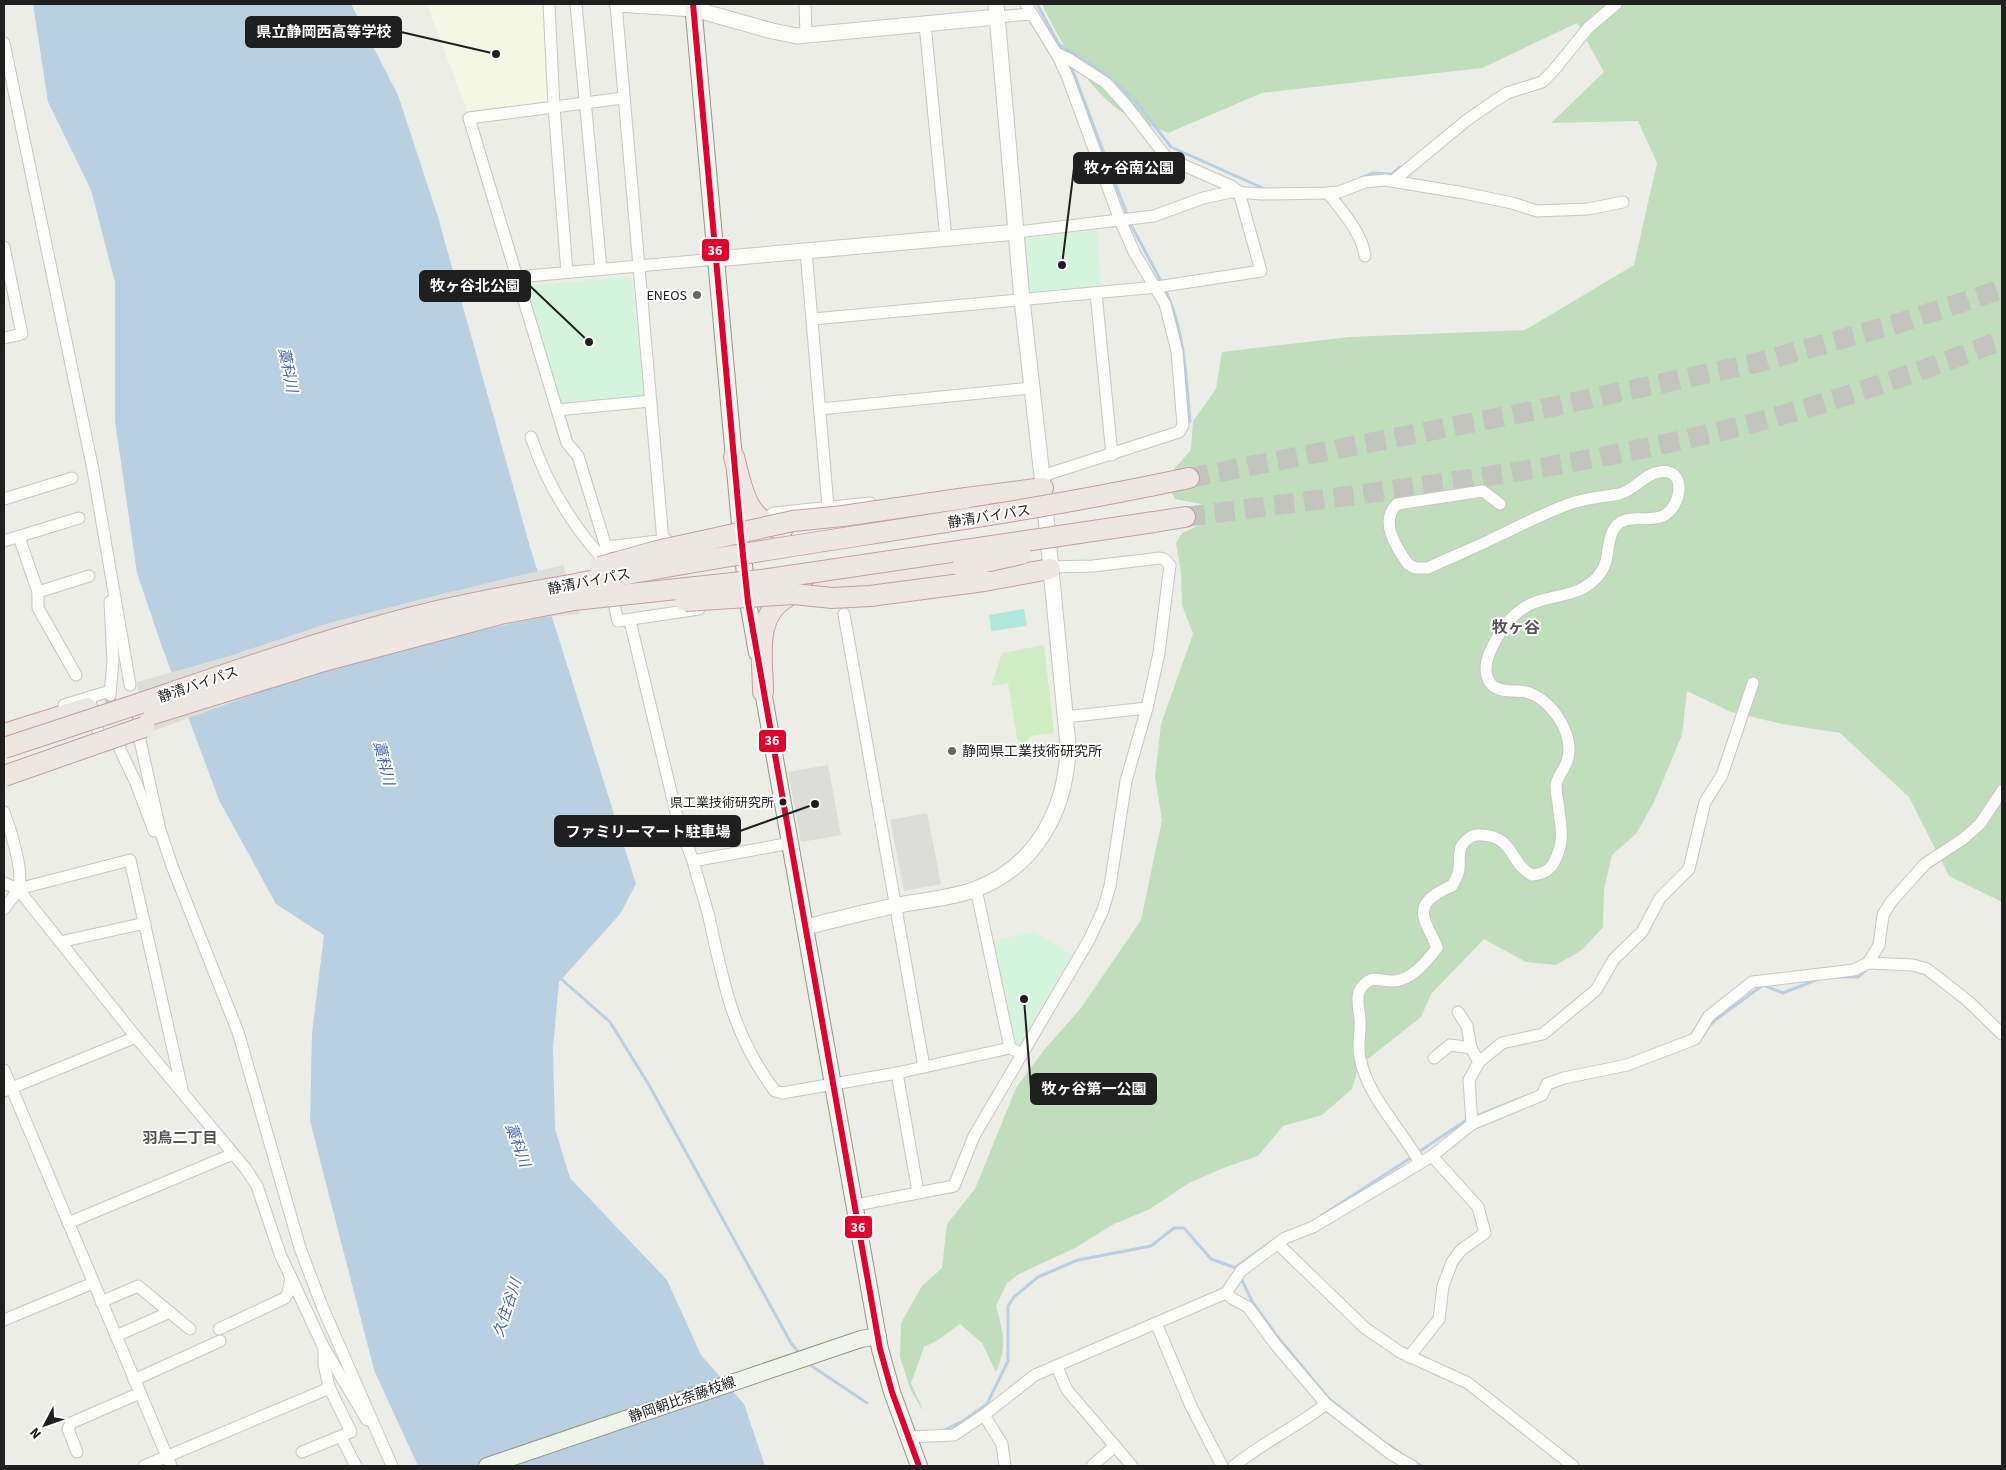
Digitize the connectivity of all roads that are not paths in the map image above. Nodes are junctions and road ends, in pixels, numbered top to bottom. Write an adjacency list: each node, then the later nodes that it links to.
1 (549, 4): 15 (street)
2 (576, 4): 14 (street)
3 (616, 4): 6 (street); 13 (street)
4 (805, 4): 10 (street)
5 (1616, 4): 16 (street)
6 (694, 6): 10 (street); 26 (main road)
7 (1029, 9): 8 (street); 12 (street)
8 (996, 10): 9 (street); 21 (street)
9 (925, 24): 10 (street); 22 (street)
10 (806, 36)
11 (4, 42): 62 (street)
12 (1056, 53): 17 (street); 20 (street)
13 (623, 98): 14 (street); 27 (street)
14 (586, 102): 15 (street); 28 (street)
15 (554, 107): 29 (street); 30 (street)
16 (1393, 181): 18 (street); 19 (street)
17 (1239, 192): 18 (street); 20 (street); 31 (street)
18 (1328, 193): 25 (street)
19 (1623, 202)
20 (1120, 220): 21 (street); 31 (street)
21 (1017, 232): 22 (street); 33 (street)
22 (946, 239): 24 (street)
23 (4, 250): 35 (street)
24 (806, 251): 26 (street); 34 (street)
25 (1365, 256)
26 (716, 259): 27 (street); 42 (main road)
27 (638, 266): 28 (street); 37 (street)
28 (601, 269): 29 (street)
29 (567, 272): 30 (street)
30 (517, 277): 39 (street)
31 (1157, 288): 32 (street); 41 (street)
32 (1096, 293): 33 (street); 41 (street)
33 (1022, 300): 34 (street); 36 (street)
34 (813, 319): 38 (street)
35 (4, 338)
36 (1031, 388): 38 (street); 45 (street)
37 (650, 401): 39 (street); 60 (street)
38 (820, 409): 51 (street)
39 (557, 410): 61 (street)
40 (531, 437): 61 (street)
41 (1112, 455): 45 (street)
42 (734, 457): 54 (highway); 57 (main road)
43 (72, 478): 48 (street)
44 (1189, 478): 46 (highway, 静清バイパス)
45 (1042, 482): 47 (highway); 63 (street)
46 (1150, 486): 49 (highway, bridge); 69 (highway, 静清バイパス, bridge)
47 (994, 493): 49 (highway); 51 (street)
48 (4, 499)
49 (961, 503): 56 (highway); 69 (highway, bridge)
50 (1500, 504): 119 (street)
51 (828, 506): 54 (street)
52 (1185, 517): 55 (highway, 静清バイパス)
53 (79, 518): 58 (street)
54 (762, 521): 56 (highway)
55 (1154, 522): 66 (highway, bridge); 69 (highway, 静清バイパス, bridge)
56 (784, 531): 57 (highway)
57 (741, 536): 60 (street); 67 (main road)
58 (20, 537): 59 (street); 65 (street)
59 (4, 541)
60 (663, 541): 61 (street)
61 (606, 547)
62 (110, 568): 75 (street); 77 (street)
63 (1050, 568): 69 (highway, bridge); 78 (street); 79 (street)
64 (89, 576): 65 (street)
65 (38, 592): 73 (street)
66 (787, 597): 67 (highway); 76 (highway)
67 (748, 602): 71 (street); 76 (main road)
68 (615, 609): 71 (street)
69 (471, 613): 72 (highway, 静清バイパス)
70 (844, 614): 96 (street)
71 (630, 621): 91 (street)
72 (265, 670): 82 (highway); 84 (highway, 静清バイパス, bridge); 85 (highway, 静清バイパス); 86 (highway, bridge)
73 (76, 675)
74 (1754, 683): 109 (street)
75 (130, 685)
76 (763, 692): 90 (main road)
77 (89, 696): 80 (street); 87 (street)
78 (1147, 708): 79 (street); 107 (street)
79 (1065, 717): 95 (street)
80 (4, 726)
81 (137, 727): 92 (street)
82 (4, 734)
83 (117, 743): 92 (street)
84 (4, 748)
85 (4, 762)
86 (4, 776)
87 (4, 786)
88 (2002, 791): 101 (street)
89 (4, 812): 94 (street)
90 (791, 844): 91 (street); 99 (main road)
91 (693, 861): 113 (street)
92 (172, 866): 145 (street)
93 (4, 883): 94 (street)
94 (18, 889): 97 (street); 98 (street); 100 (street)
95 (976, 889): 96 (street); 105 (street)
96 (895, 906): 99 (street); 110 (street)
97 (4, 909)
98 (145, 923): 100 (street); 115 (street)
99 (806, 927): 113 (main road)
100 (60, 942): 104 (street)
101 (1868, 963): 103 (street); 116 (street)
102 (1458, 1012): 106 (street)
103 (2002, 1034)
104 (136, 1037): 114 (street); 115 (street)
105 (1010, 1048): 107 (street); 110 (street)
106 (1471, 1048): 108 (street); 109 (street)
107 (1022, 1054): 120 (street)
108 (1434, 1058)
109 (1479, 1062): 116 (street)
110 (924, 1067): 112 (street)
111 (4, 1070): 114 (street)
112 (897, 1073): 113 (street); 120 (street)
113 (834, 1084): 121 (main road)
114 (7, 1089): 122 (street)
115 (182, 1091): 117 (street)
116 (1472, 1124): 118 (street)
117 (233, 1154): 122 (street); 124 (street)
118 (1432, 1156): 119 (street); 137 (street)
119 (1419, 1161): 123 (street)
120 (918, 1192): 121 (street)
121 (856, 1204): 134 (main road)
122 (68, 1223): 125 (street)
123 (1278, 1244): 126 (street); 137 (street)
124 (291, 1277): 132 (street); 136 (street)
125 (93, 1283): 127 (street); 129 (street)
126 (1226, 1293): 130 (street); 142 (street)
127 (101, 1302): 128 (street); 133 (street)
128 (170, 1312): 131 (street); 133 (street)
129 (4, 1320)
130 (1156, 1323): 138 (street); 159 (street)
131 (190, 1329)
132 (219, 1329)
133 (116, 1336): 139 (street)
134 (878, 1336): 146 (main road); 154 (main road, 静岡朝比奈藤枝線)
135 (220, 1341): 139 (street)
136 (324, 1348): 140 (street); 145 (street)
137 (1409, 1357): 162 (street)
138 (1057, 1367): 143 (street); 147 (street)
139 (134, 1380): 141 (street)
140 (329, 1387): 144 (street); 150 (street)
141 (140, 1393): 148 (street); 150 (street)
142 (1326, 1404): 160 (street); 161 (street)
143 (984, 1415): 146 (street); 156 (street)
144 (341, 1437): 149 (street); 152 (street)
145 (380, 1437): 153 (street)
146 (907, 1437): 155 (main road)
147 (1115, 1446): 157 (street); 158 (street)
148 (77, 1452)
149 (302, 1452)
150 (169, 1461): 151 (street)
151 (144, 1466)
152 (356, 1466)
153 (392, 1466)
154 (487, 1466)
155 (919, 1466)
156 (1005, 1466)
157 (1092, 1466)
158 (1132, 1466)
159 (1222, 1466)
160 (1234, 1466)
161 (1412, 1466)
162 (1573, 1466)

